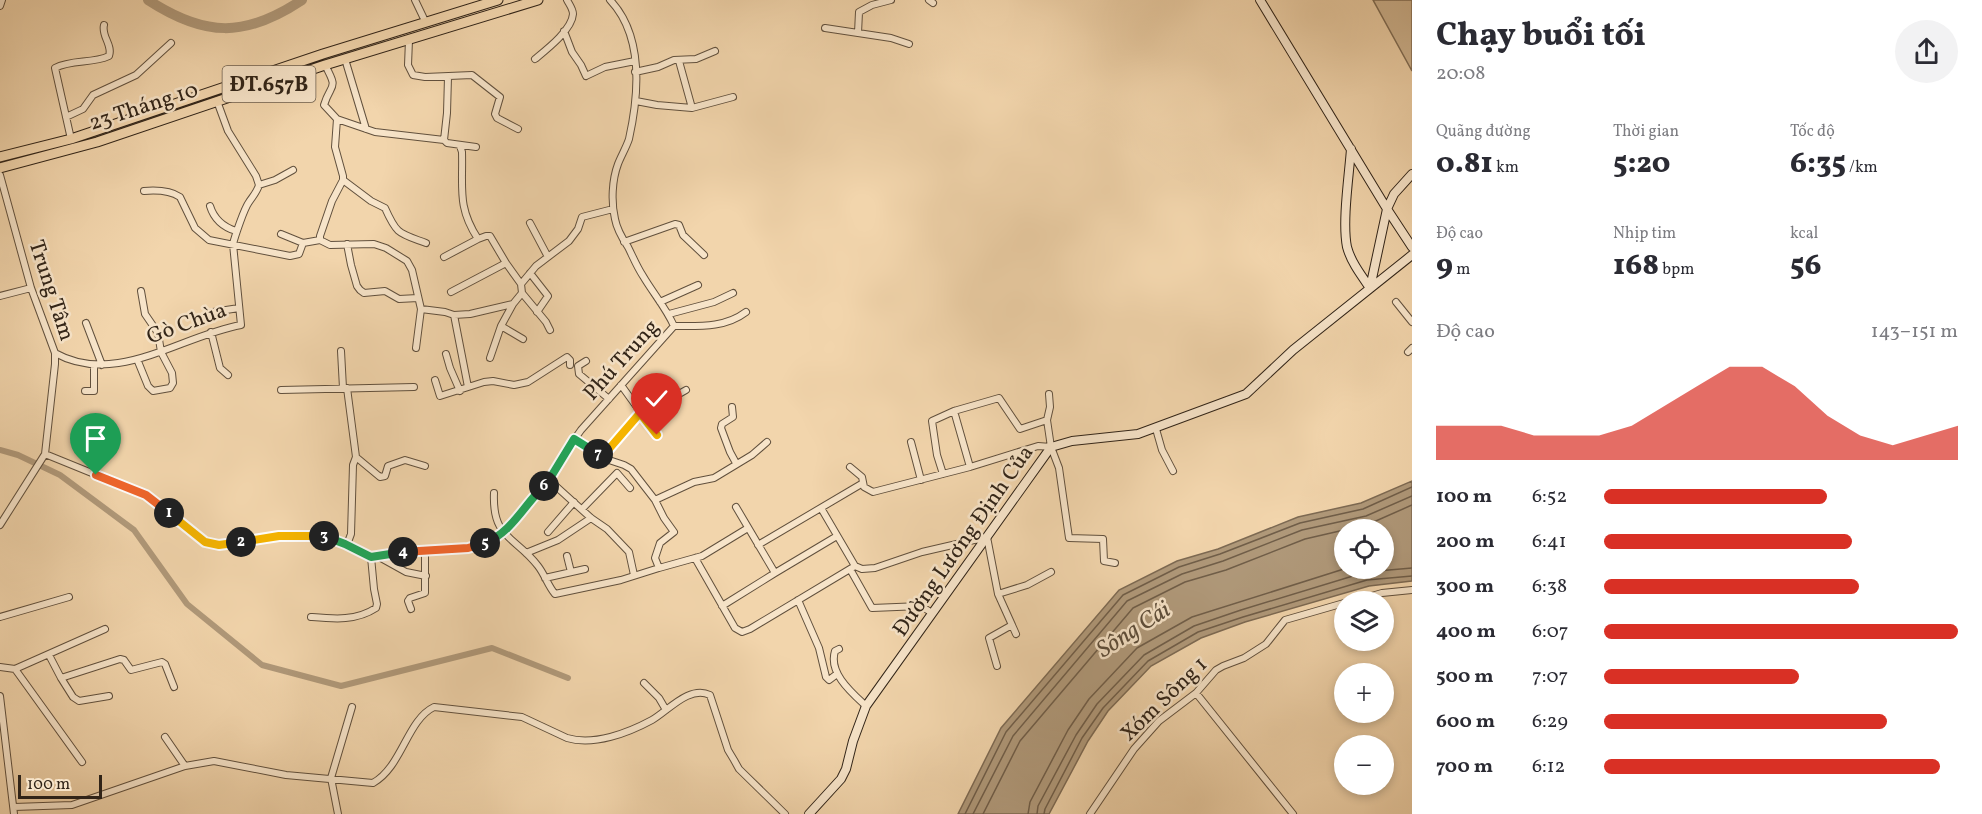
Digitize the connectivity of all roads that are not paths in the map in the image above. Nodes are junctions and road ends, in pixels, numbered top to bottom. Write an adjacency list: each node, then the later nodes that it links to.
1 (2, 0): 10 (street)
2 (416, 0): 11 (street)
3 (498, 0): 11 (main road, 23 Tháng 10 / ĐT.657B)
4 (538, 0): 16 (main road, 23 Tháng 10 / ĐT.657B)
5 (567, 0): 14 (street)
6 (610, 0): 23 (street, Phú Trung)
7 (891, 0): 9 (street)
8 (1260, 0): 40 (street)
9 (872, 3): 15 (street)
10 (0, 6)
11 (426, 23): 16 (main road); 36 (main road, 23 Tháng 10 / ĐT.657B)
12 (104, 25): 32 (street)
13 (825, 28): 15 (street)
14 (564, 31): 22 (street); 23 (street)
15 (858, 33): 19 (street)
16 (429, 34): 17 (main road, 23 Tháng 10 / ĐT.657B)
17 (409, 40): 21 (main road, 23 Tháng 10 / ĐT.657B); 27 (street)
18 (171, 43): 32 (street)
19 (909, 44)
20 (715, 51): 24 (street)
21 (345, 59): 25 (main road, 23 Tháng 10 / ĐT.657B); 34 (street)
22 (535, 60)
23 (635, 61): 26 (street, Phú Trung)
24 (679, 61): 26 (street); 31 (street)
25 (325, 65): 29 (main road, 23 Tháng 10 / ĐT.657B); 33 (street)
26 (635, 72): 30 (street, Phú Trung)
27 (448, 77): 35 (street); 37 (street)
28 (734, 97): 31 (street)
29 (217, 101): 42 (main road, 23 Tháng 10 / ĐT.657B); 47 (street)
30 (636, 101): 31 (street); 52 (street, Phú Trung)
31 (692, 108)
32 (66, 117): 36 (street)
33 (337, 119): 34 (street); 46 (street)
34 (366, 129): 37 (street)
35 (518, 129)
36 (71, 139): 41 (main road, 23 Tháng 10 / ĐT.657B)
37 (444, 140): 38 (street)
38 (460, 146): 39 (street); 57 (street)
39 (476, 147)
40 (1352, 148): 53 (street); 74 (street)
41 (0, 156)
42 (0, 168)
43 (293, 170): 47 (street)
44 (1412, 174): 53 (street)
45 (0, 175): 49 (street, Trung Tâm)
46 (343, 180): 58 (street); 61 (street)
47 (259, 185): 55 (street, Gò Chùa)
48 (144, 191): 62 (street)
49 (8, 206): 51 (street); 73 (street, Trung Tâm)
50 (210, 206): 55 (street)
51 (0, 208)
52 (613, 209): 59 (street, Phú Trung); 68 (street)
53 (1387, 209): 64 (street); 74 (street)
54 (530, 223): 68 (street)
55 (236, 231): 62 (street, Gò Chùa)
56 (281, 234): 60 (street)
57 (478, 239): 67 (street); 69 (street)
58 (320, 240): 60 (street); 63 (street)
59 (624, 242): 65 (street); 81 (street, Phú Trung)
60 (303, 243): 62 (street)
61 (426, 243)
62 (233, 244): 84 (street, Gò Chùa)
63 (347, 244): 80 (street); 80 (street)
64 (1412, 247)
65 (704, 255)
66 (1412, 255): 74 (street, Đường Lương Định Của)
67 (444, 257)
68 (548, 257): 70 (street)
69 (506, 263): 71 (street); 76 (street)
70 (530, 273): 71 (street); 86 (street)
71 (521, 284): 77 (street)
72 (698, 285): 81 (street)
73 (31, 288): 79 (street); 101 (street, Trung Tâm)
74 (1370, 288): 125 (street, Đường Lương Định Của)
75 (141, 291): 100 (street)
76 (451, 292)
77 (522, 293): 83 (street); 86 (street)
78 (733, 293): 88 (street)
79 (0, 297)
80 (418, 298): 85 (street)
81 (660, 302): 88 (street, Phú Trung)
82 (1396, 302): 91 (street)
83 (513, 304): 89 (street); 93 (street)
84 (239, 308): 90 (street); 96 (street, Gò Chùa)
85 (421, 309): 89 (street); 98 (street)
86 (537, 312): 95 (street)
87 (746, 312): 94 (street)
88 (669, 314): 94 (street, Phú Trung)
89 (454, 315): 113 (street)
90 (206, 317)
91 (1412, 322)
92 (86, 323): 107 (street)
93 (501, 326): 97 (street); 103 (street)
94 (674, 326): 111 (street, Phú Trung)
95 (550, 330)
96 (211, 332): 100 (street, Gò Chùa); 109 (street)
97 (523, 339)
98 (416, 348)
99 (341, 351): 114 (street)
100 (161, 352): 104 (street, Gò Chùa); 104 (street)
101 (55, 353): 106 (street, Gò Chùa); 131 (street, Trung Tâm)
102 (446, 354): 118 (street)
103 (490, 358)
104 (137, 359): 107 (street, Gò Chùa)
105 (586, 361): 120 (street)
106 (94, 365): 107 (street, Gò Chùa); 117 (street)
107 (102, 365)
108 (570, 365): 113 (street)
109 (228, 375)
110 (435, 380): 118 (street)
111 (621, 385): 120 (street, Phú Trung); 123 (street)
112 (414, 387): 114 (street)
113 (468, 387): 118 (street)
114 (345, 388): 115 (street); 132 (street)
115 (281, 390)
116 (686, 390): 123 (street)
117 (86, 391)
118 (460, 391)
119 (1049, 394): 124 (street)
120 (609, 399): 127 (street, Phú Trung)
121 (732, 407): 134 (street)
122 (954, 411): 124 (street); 137 (street); 139 (street)
123 (641, 414): 126 (street); 133 (street)
124 (1047, 420): 130 (street)
125 (1156, 429): 130 (street, Đường Lương Định Của); 138 (street)
126 (657, 435)
127 (574, 439): 133 (street); 140 (street, Phú Trung)
128 (767, 442): 134 (street)
129 (911, 442): 141 (street)
130 (1051, 447): 137 (street); 158 (street, Đường Lương Định Của); 167 (street)
131 (45, 454): 151 (street); 159 (street)
132 (356, 457): 135 (street); 159 (street)
133 (602, 457): 145 (street)
134 (736, 463): 145 (street)
135 (425, 466)
136 (850, 467): 142 (street)
137 (970, 467): 139 (street)
138 (1173, 471)
139 (943, 474): 141 (street)
140 (549, 480): 146 (street); 156 (street, Phú Trung)
141 (921, 480): 142 (street)
142 (863, 483): 148 (street)
143 (630, 488): 149 (street)
144 (494, 492): 156 (street)
145 (655, 500): 168 (street)
146 (574, 502): 149 (street); 155 (street)
147 (736, 507): 154 (street)
148 (821, 508): 157 (street); 160 (street)
149 (582, 509): 152 (street)
150 (0, 512): 151 (street)
151 (8, 513): 153 (street)
152 (591, 518): 162 (street); 174 (street)
153 (0, 525)
154 (748, 528): 160 (street); 166 (street)
155 (548, 532)
156 (503, 533): 161 (street, Phú Trung); 162 (street)
157 (837, 536): 169 (street); 173 (street)
158 (987, 537): 169 (street); 179 (street); 185 (street, Đường Lương Định Của)
159 (345, 544): 165 (street)
160 (758, 545): 173 (street)
161 (425, 551): 163 (street, Phú Trung); 175 (street)
162 (526, 553): 176 (street)
163 (378, 556): 165 (street, Phú Trung); 175 (street)
164 (567, 556): 171 (street)
165 (371, 557): 187 (street)
166 (695, 558): 168 (street); 182 (street)
167 (1115, 563)
168 (659, 568): 174 (street)
169 (853, 568): 181 (street); 185 (street)
170 (585, 569): 171 (street)
171 (571, 572): 176 (street)
172 (1051, 572): 179 (street)
173 (775, 573): 182 (street)
174 (634, 575): 176 (street)
175 (426, 576): 184 (street)
176 (546, 578)
177 (1412, 590): 178 (street)
178 (1394, 592)
179 (998, 594): 188 (street)
180 (69, 597): 186 (street)
181 (798, 600): 182 (street); 196 (street)
182 (722, 606)
183 (1334, 606): 200 (street, Xóm Sông 1)
184 (411, 609)
185 (932, 613): 203 (street, Đường Lương Định Của)
186 (0, 617)
187 (311, 617)
188 (1012, 626): 190 (street); 193 (street)
189 (105, 629): 192 (street)
190 (1016, 634)
191 (839, 649): 196 (street)
192 (49, 655): 195 (street); 197 (street)
193 (997, 666)
194 (0, 667): 195 (street)
195 (15, 669): 208 (street)
196 (837, 674): 203 (street)
197 (61, 678): 199 (street); 202 (street)
198 (644, 683): 205 (street)
199 (174, 687)
200 (1196, 693): 215 (street, Xóm Sông 1); 216 (street)
201 (0, 696): 206 (street)
202 (109, 696)
203 (866, 706): 214 (street, Đường Lương Định Của)
204 (352, 707): 210 (street)
205 (666, 710): 210 (street); 213 (street)
206 (2, 729): 211 (street)
207 (165, 737): 209 (street)
208 (82, 762)
209 (185, 766): 210 (street); 211 (street)
210 (332, 778): 212 (street)
211 (14, 811)
212 (338, 814)
213 (784, 814)
214 (809, 814)
215 (1090, 814)
216 (1293, 814)

